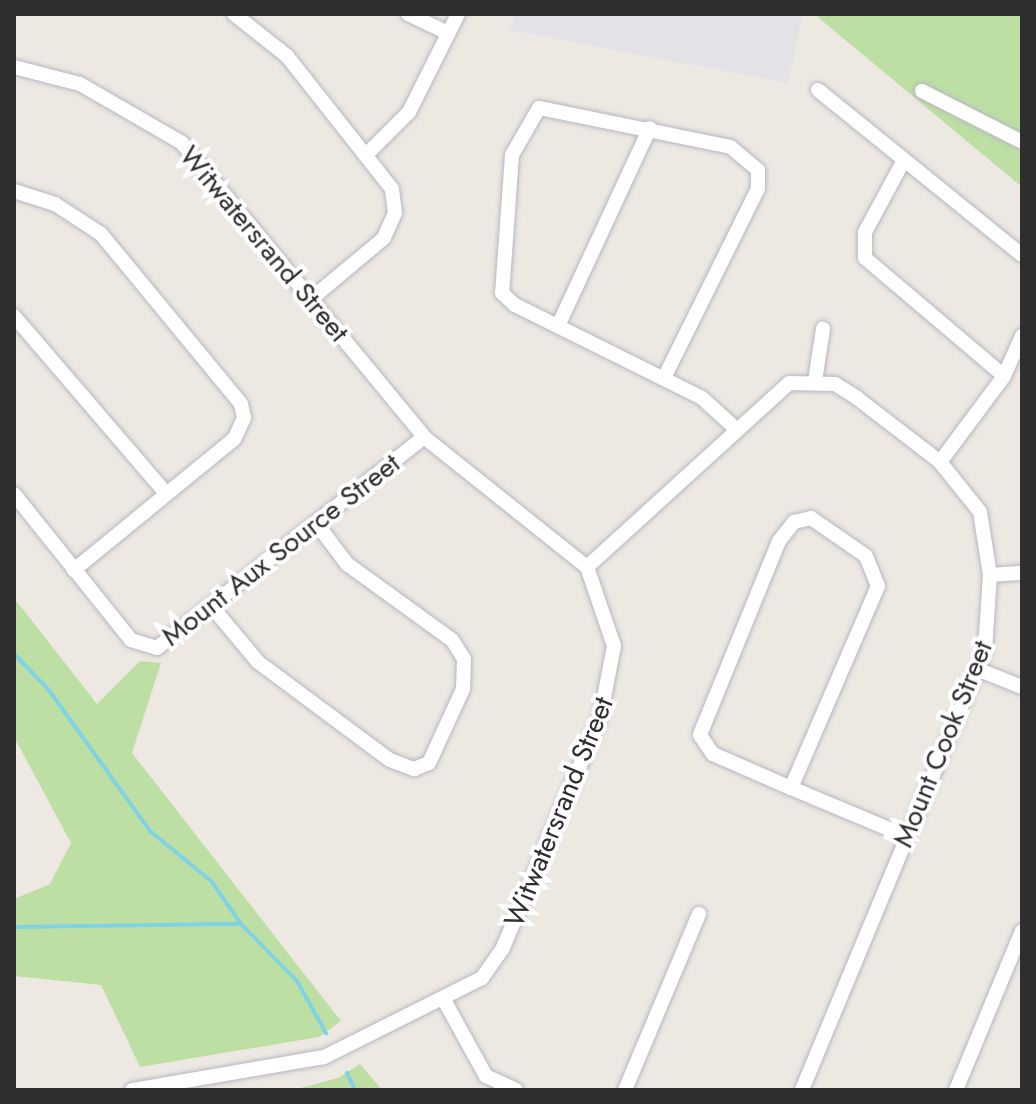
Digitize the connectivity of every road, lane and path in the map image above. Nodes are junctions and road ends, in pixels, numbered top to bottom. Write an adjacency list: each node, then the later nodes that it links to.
1 (234, 14): 10 (street)
2 (408, 14): 4 (street)
3 (458, 14): 4 (street)
4 (448, 33): 10 (street)
5 (14, 67): 14 (street, Witwatersrand Street)
6 (818, 90): 11 (street)
7 (922, 91): 9 (street)
8 (650, 128): 16 (street); 16 (street); 20 (street)
9 (1022, 142)
10 (366, 155): 14 (street)
11 (904, 160): 13 (street); 19 (street)
12 (14, 191): 25 (street)
13 (1022, 255)
14 (311, 299): 23 (street, Witwatersrand Street)
15 (14, 316): 25 (street)
16 (558, 326): 20 (street)
17 (823, 329): 21 (street)
18 (1022, 336): 19 (street)
19 (1004, 376): 24 (street)
20 (664, 378): 22 (street)
21 (815, 381): 22 (street); 24 (street, Mount Cook Street)
22 (735, 428): 28 (street)
23 (424, 437): 27 (street, Mount Aux Source Street); 28 (street, Witwatersrand Street)
24 (940, 462): 31 (street, Mount Cook Street)
25 (165, 492): 29 (street)
26 (14, 494): 29 (street, Mount Aux Source Street)
27 (317, 524): 32 (street, Mount Aux Source Street); 32 (street)
28 (587, 567): 39 (street, Witwatersrand Street)
29 (74, 570): 32 (street, Mount Aux Source Street)
30 (1022, 573): 31 (street)
31 (990, 575): 33 (street, Mount Cook Street)
32 (213, 608)
33 (977, 669): 34 (street); 36 (street, Mount Cook Street)
34 (1022, 687)
35 (791, 788): 35 (street); 36 (street)
36 (906, 836): 40 (street, Mount Cook Street)
37 (699, 914): 43 (street)
38 (1022, 931): 44 (street)
39 (444, 1000): 41 (street, Witwatersrand Street); 42 (street)
40 (807, 1088)
41 (132, 1090)
42 (516, 1090)
43 (625, 1090)
44 (956, 1090)

